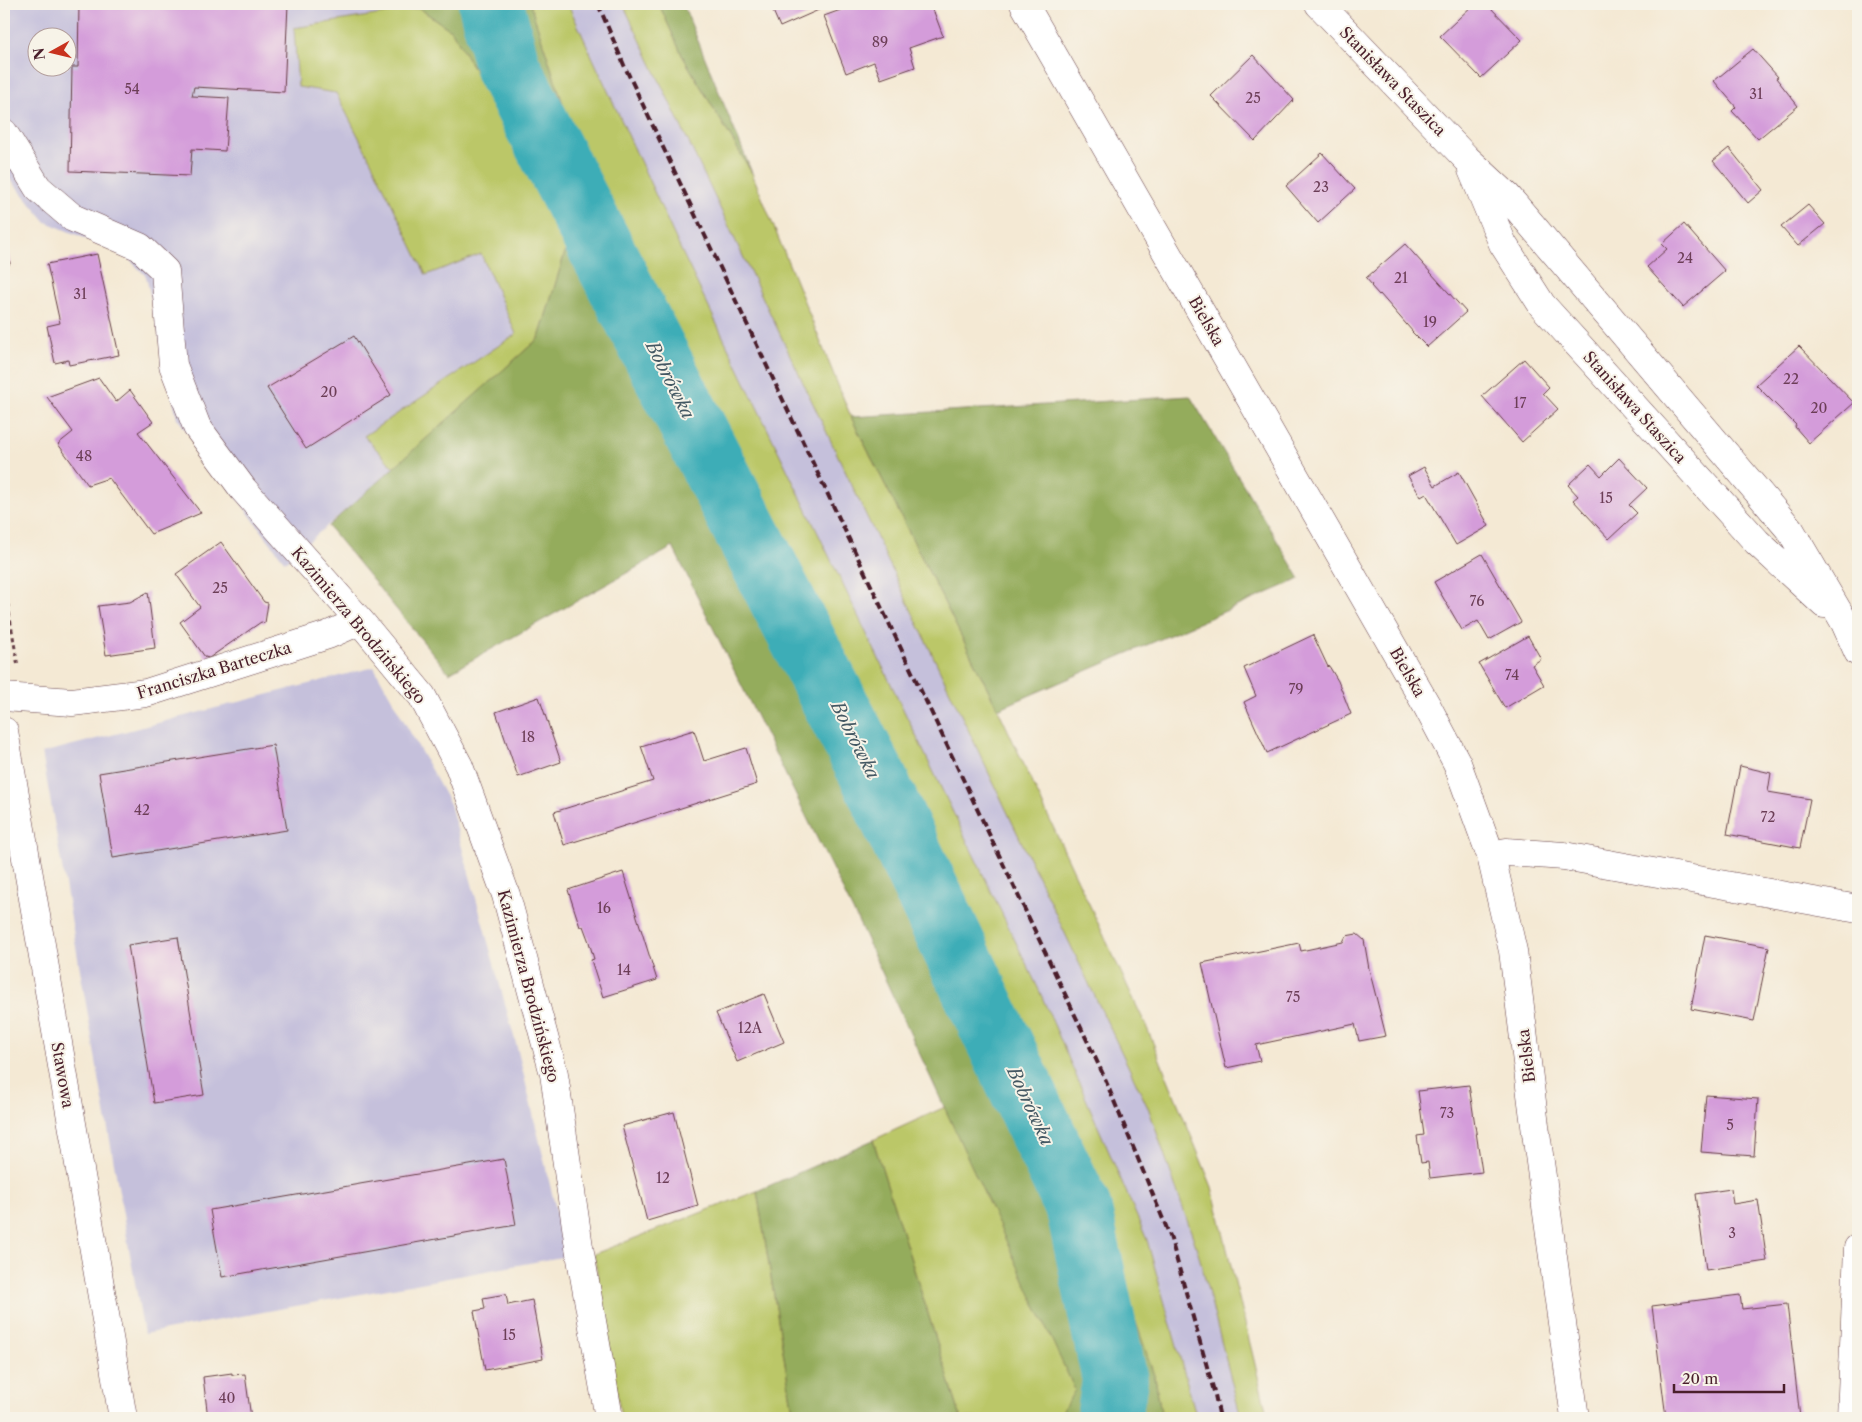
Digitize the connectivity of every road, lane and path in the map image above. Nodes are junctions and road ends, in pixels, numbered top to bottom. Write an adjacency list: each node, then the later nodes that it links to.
1 (1024, 4): 10 (street, Bielska)
2 (1319, 4): 4 (street, Stanisława Staszica)
3 (4, 133): 5 (street, Kazimierza Brodzińskiego)
4 (1468, 159): 6 (street, Stanisława Staszica); 6 (street, Stanisława Staszica)
5 (360, 620): 8 (street, Franciszka Barteczka); 14 (street, Kazimierza Brodzińskiego)
6 (1845, 623): 7 (street, Stanisława Staszica)
7 (1858, 652)
8 (4, 697)
9 (4, 731): 13 (street, Stawowa)
10 (1491, 856): 11 (street); 15 (street, Bielska)
11 (1858, 909)
12 (1858, 1248): 16 (street)
13 (123, 1418)
14 (608, 1418)
15 (1575, 1418)
16 (1851, 1418)

